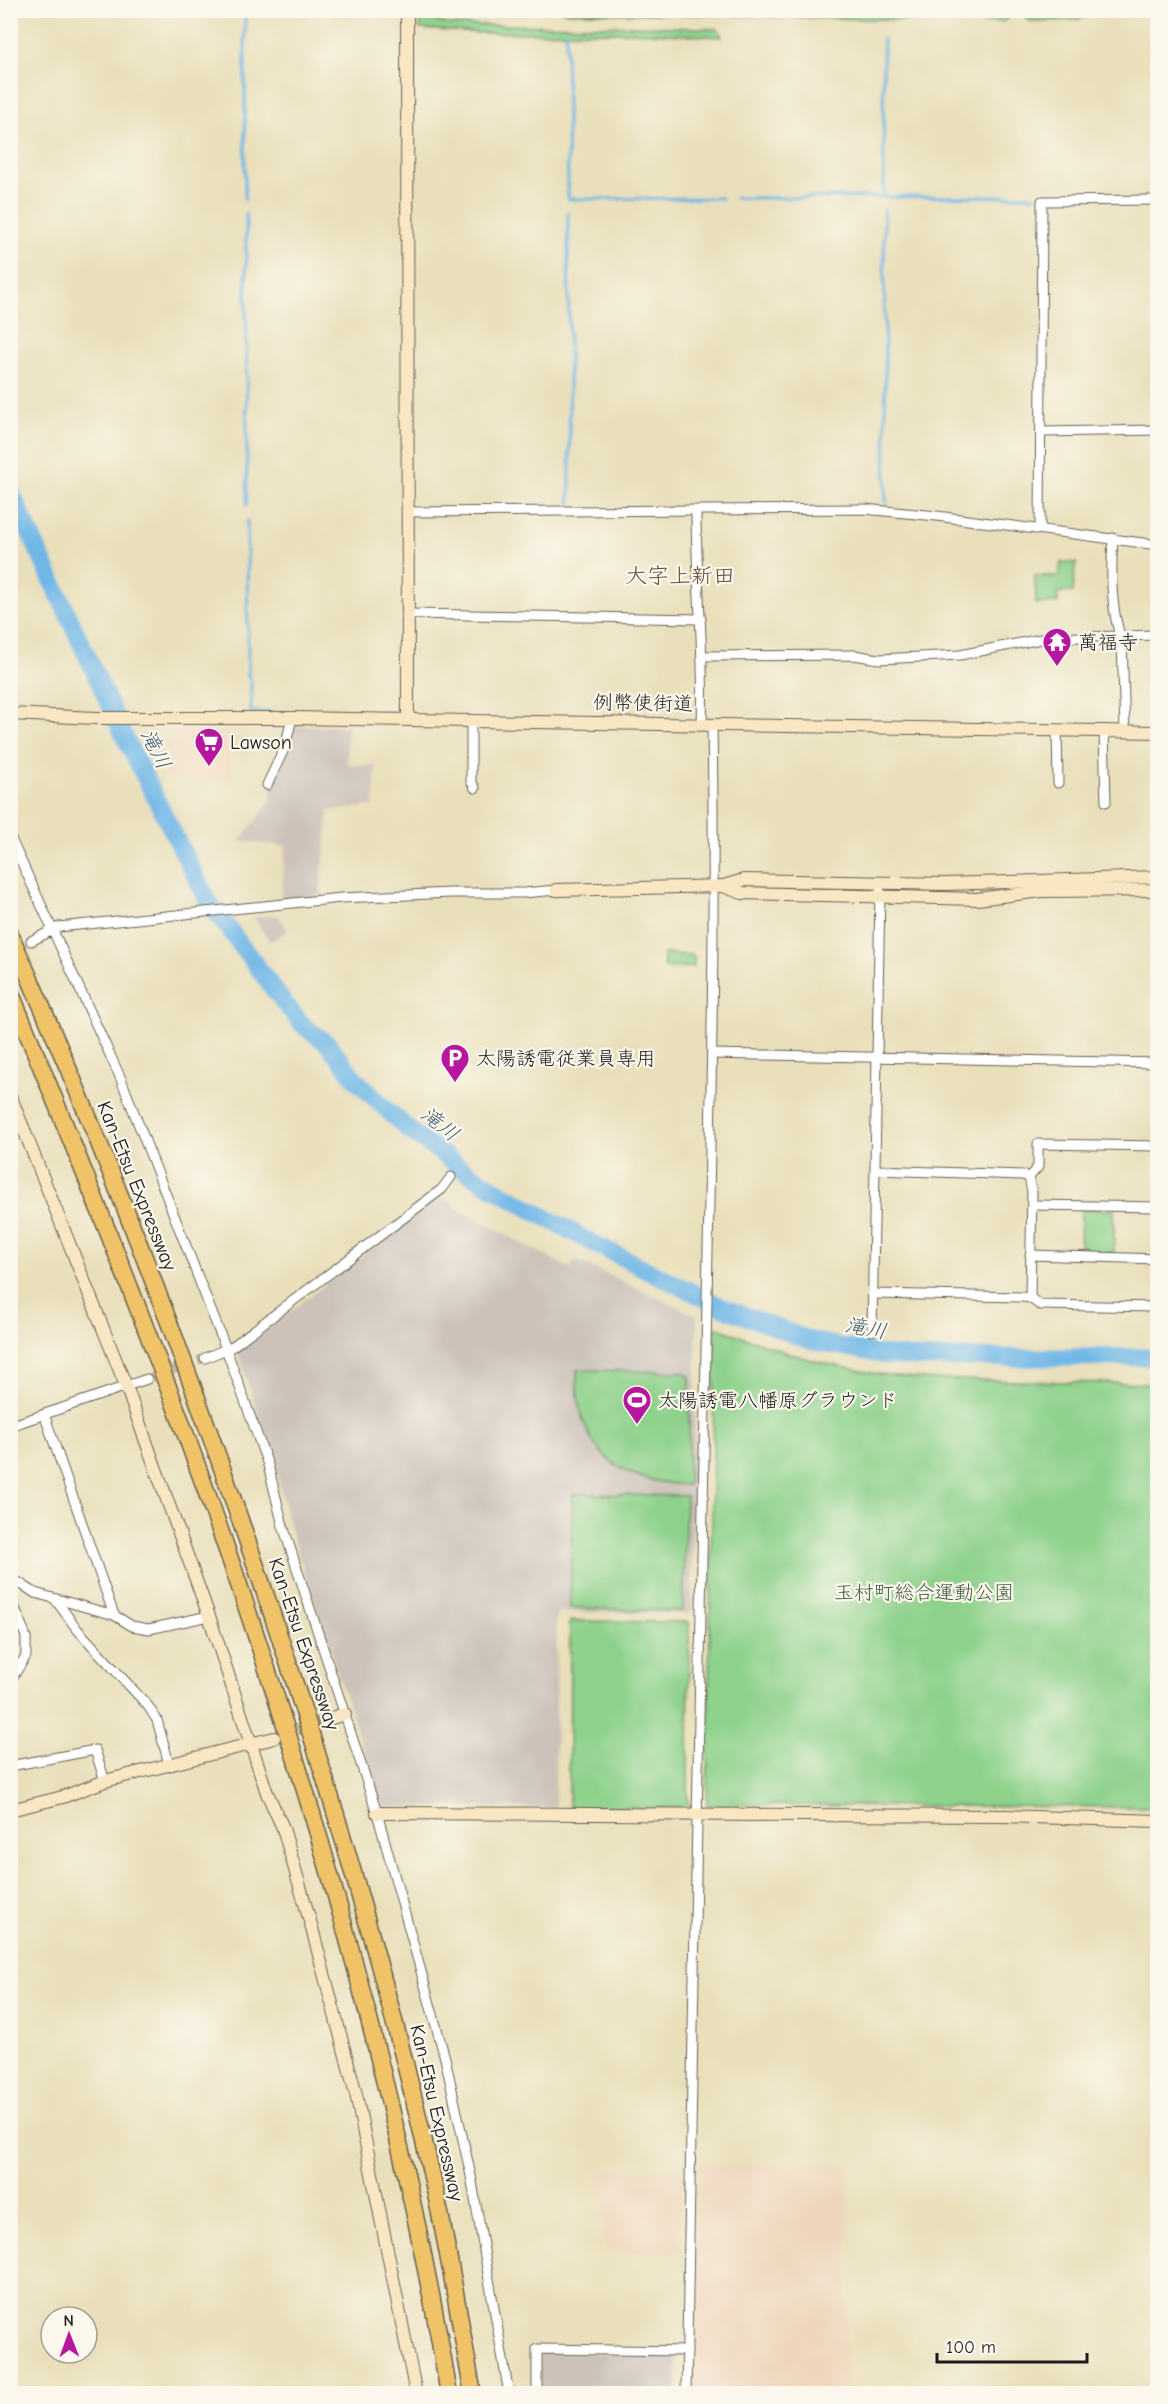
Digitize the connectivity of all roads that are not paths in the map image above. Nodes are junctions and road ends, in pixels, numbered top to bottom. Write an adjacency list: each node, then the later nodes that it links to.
1 (407, 10): 6 (street)
2 (1158, 200): 4 (street)
3 (1158, 430): 4 (street)
4 (1041, 432): 7 (street)
5 (696, 511): 6 (street); 7 (street); 11 (street)
6 (408, 512): 10 (street)
7 (1040, 529): 8 (street)
8 (1113, 538): 9 (street); 12 (street)
9 (1158, 545)
10 (407, 614): 11 (street); 17 (street)
11 (701, 619): 14 (street)
12 (1120, 635): 13 (street); 14 (street); 22 (street)
13 (1158, 635)
14 (702, 656): 19 (street)
15 (10, 714): 16 (street, 例幣使街道)
16 (292, 718): 17 (street, 例幣使街道); 25 (street)
17 (408, 720): 18 (street, 例幣使街道)
18 (471, 720): 19 (street, 例幣使街道); 26 (street)
19 (707, 724): 20 (street, 例幣使街道); 31 (street)
20 (1057, 729): 21 (street, 例幣使街道); 24 (street)
21 (1104, 730): 22 (street, 例幣使街道); 27 (street)
22 (1125, 731): 23 (street, 例幣使街道)
23 (1158, 732)
24 (1058, 783)
25 (267, 785)
26 (475, 788)
27 (1106, 802)
28 (10, 837): 35 (street)
29 (1158, 877): 30 (street)
30 (880, 883): 31 (street); 34 (street)
31 (719, 886): 32 (street); 34 (street); 39 (street)
32 (556, 890): 35 (street)
33 (1158, 890): 34 (street)
34 (880, 897): 40 (street)
35 (52, 930): 37 (street); 57 (street)
36 (10, 934): 83 (highway, Kan-Etsu Expressway)
37 (31, 941)
38 (10, 991): 82 (highway)
39 (712, 1054): 40 (street); 78 (street)
40 (878, 1058): 41 (street); 46 (street)
41 (1158, 1063)
42 (10, 1095): 43 (street)
43 (25, 1128): 44 (street); 60 (street)
44 (10, 1132)
45 (1158, 1146): 48 (street)
46 (876, 1170): 48 (street); 53 (street)
47 (451, 1177): 57 (street)
48 (1029, 1177): 49 (street)
49 (1032, 1205): 50 (street); 51 (street)
50 (1158, 1207)
51 (1030, 1255): 52 (street); 54 (street)
52 (1158, 1258)
53 (873, 1294): 54 (street); 56 (street)
54 (1030, 1298): 55 (street)
55 (1158, 1307)
56 (872, 1331)
57 (226, 1349): 58 (street); 69 (street)
58 (205, 1358)
59 (147, 1379): 60 (street)
60 (126, 1386): 61 (street); 67 (street)
61 (44, 1414): 62 (street); 66 (street)
62 (10, 1426)
63 (10, 1577): 65 (street)
64 (10, 1595): 68 (street)
65 (55, 1599): 66 (street); 73 (street)
66 (114, 1615): 67 (street)
67 (209, 1616): 72 (street)
68 (10, 1681)
69 (345, 1714): 70 (street); 77 (street)
70 (326, 1720)
71 (274, 1738): 72 (street)
72 (251, 1743): 73 (street); 81 (street)
73 (169, 1764): 75 (street)
74 (10, 1766): 75 (street)
75 (105, 1781): 76 (street)
76 (10, 1810)
77 (377, 1813): 78 (street); 84 (street)
78 (697, 1813): 79 (street); 80 (street)
79 (1158, 1821)
80 (687, 2351): 85 (street); 86 (street)
81 (416, 2394)
82 (449, 2394)
83 (472, 2394)
84 (509, 2394)
85 (537, 2394)
86 (686, 2394)

